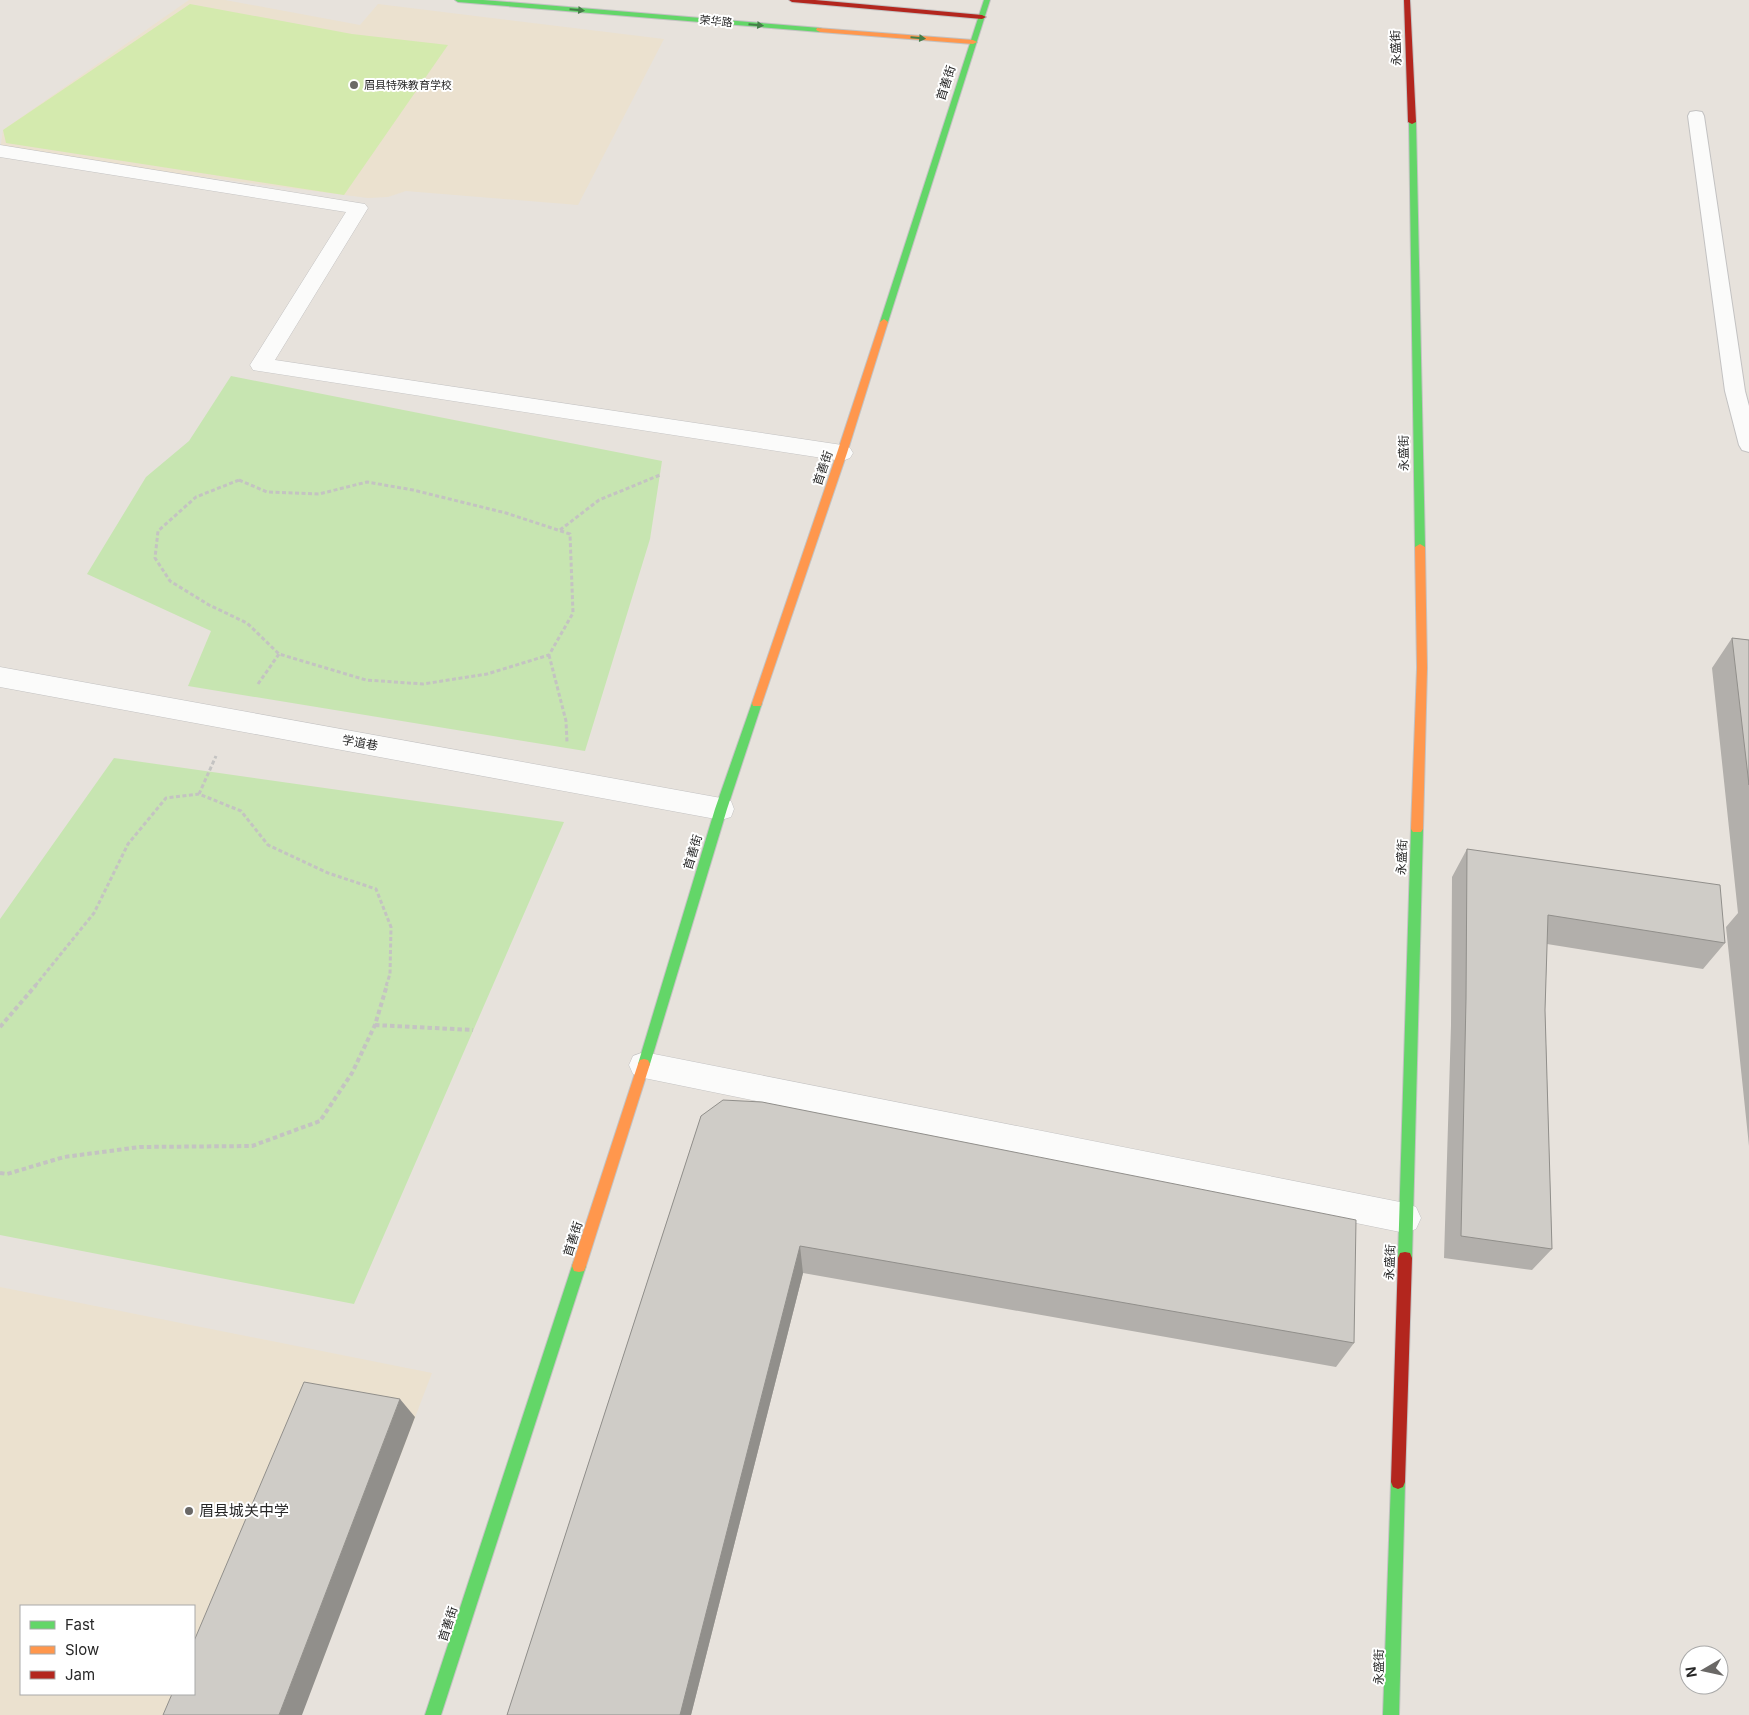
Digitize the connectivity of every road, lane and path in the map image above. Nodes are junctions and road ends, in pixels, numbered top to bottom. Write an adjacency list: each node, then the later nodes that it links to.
1 (458, 0): 6 (street, 荣华路, one-way to 6)
2 (792, 0): 5 (street)
3 (987, 0): 5 (street, 首善街)
4 (1407, 0): 24 (street, 永盛街)
5 (982, 17): 6 (street, 首善街)
6 (973, 42): 10 (street, 首善街)
7 (1696, 116): 9 (lane)
8 (0, 151): 10 (street)
9 (1749, 445)
10 (842, 453): 18 (street, 首善街)
11 (660, 475): 12 (path)
12 (560, 530): 13 (path); 14 (path)
13 (279, 654): 14 (path); 16 (path)
14 (549, 655): 17 (path)
15 (0, 676): 16 (street, 学道巷)
16 (232, 719): 17 (street, 学道巷)
17 (569, 781): 18 (street, 学道巷)
18 (721, 809): 22 (street, 首善街)
19 (375, 1025): 20 (path); 21 (path); 23 (path)
20 (0, 1027)
21 (473, 1030)
22 (644, 1065): 24 (street); 25 (street, 首善街)
23 (0, 1172)
24 (1405, 1218): 26 (street, 永盛街)
25 (433, 1715)
26 (1391, 1715)

